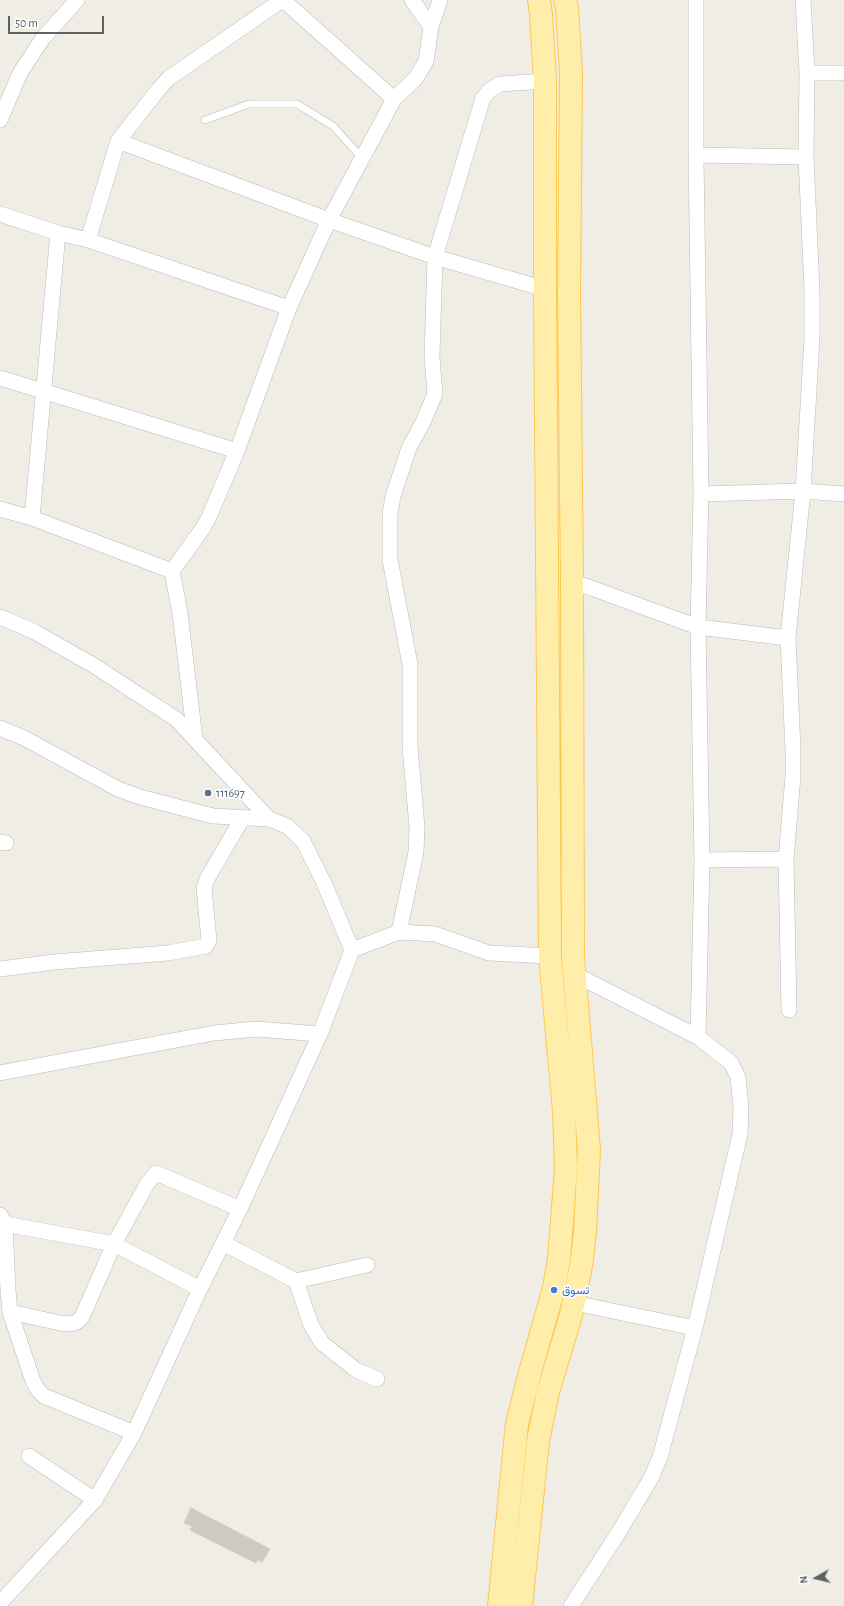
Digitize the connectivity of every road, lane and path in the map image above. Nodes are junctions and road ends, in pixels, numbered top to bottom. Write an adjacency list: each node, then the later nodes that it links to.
1 (77, 0): 14 (street)
2 (282, 0): 13 (street); 16 (street)
3 (412, 0): 9 (street)
4 (440, 0): 9 (street)
5 (539, 0): 12 (main road)
6 (565, 0): 36 (main road)
7 (696, 0): 17 (street)
8 (803, 0): 10 (street)
9 (431, 27): 13 (street)
10 (807, 73): 11 (street); 18 (street)
11 (844, 73)
12 (545, 81): 24 (street); 25 (main road)
13 (394, 99): 19 (street)
14 (0, 120)
15 (205, 120): 19 (lane)
16 (118, 141): 21 (street); 23 (street)
17 (696, 155): 18 (street); 31 (street)
18 (806, 157): 30 (street)
19 (362, 158): 21 (street)
20 (0, 214): 22 (street)
21 (328, 220): 24 (street); 26 (street)
22 (58, 233): 23 (street); 28 (street)
23 (88, 240): 26 (street)
24 (435, 257): 25 (street); 46 (street)
25 (545, 289): 48 (main road)
26 (290, 308): 29 (street)
27 (0, 378): 28 (street)
28 (44, 392): 29 (street); 34 (street)
29 (237, 451): 35 (street)
30 (803, 491): 31 (street); 32 (street); 39 (street)
31 (701, 494): 38 (street)
32 (844, 494)
33 (0, 508): 34 (street)
34 (32, 518): 35 (street)
35 (172, 572): 41 (street)
36 (572, 581): 38 (street); 50 (main road)
37 (0, 617): 41 (street)
38 (698, 627): 39 (street); 45 (street)
39 (788, 638): 44 (street)
40 (0, 728): 42 (street)
41 (195, 739): 43 (street)
42 (242, 818): 43 (street); 49 (street)
43 (269, 819): 47 (street)
44 (786, 859): 45 (street); 51 (street)
45 (702, 860): 53 (street)
46 (400, 932): 47 (street); 48 (street)
47 (352, 950): 52 (street)
48 (550, 956): 71 (main road)
49 (0, 969)
50 (574, 974): 53 (street); 63 (main road)
51 (790, 1010)
52 (320, 1034): 54 (street); 55 (street)
53 (698, 1037): 65 (street)
54 (0, 1073)
55 (240, 1209): 57 (street); 58 (street)
56 (3, 1220): 58 (street); 62 (street)
57 (223, 1243): 60 (street); 61 (street)
58 (114, 1244): 61 (street); 64 (street)
59 (367, 1265): 60 (street)
60 (296, 1281): 66 (street)
61 (200, 1289): 67 (street)
62 (4, 1291): 64 (street)
63 (574, 1303): 65 (street); 72 (main road)
64 (10, 1312): 67 (street)
65 (695, 1328): 73 (street)
66 (378, 1379)
67 (134, 1433): 69 (street)
68 (29, 1456): 69 (street)
69 (95, 1500): 70 (street)
70 (0, 1603)
71 (499, 1606)
72 (521, 1606)
73 (571, 1606)

